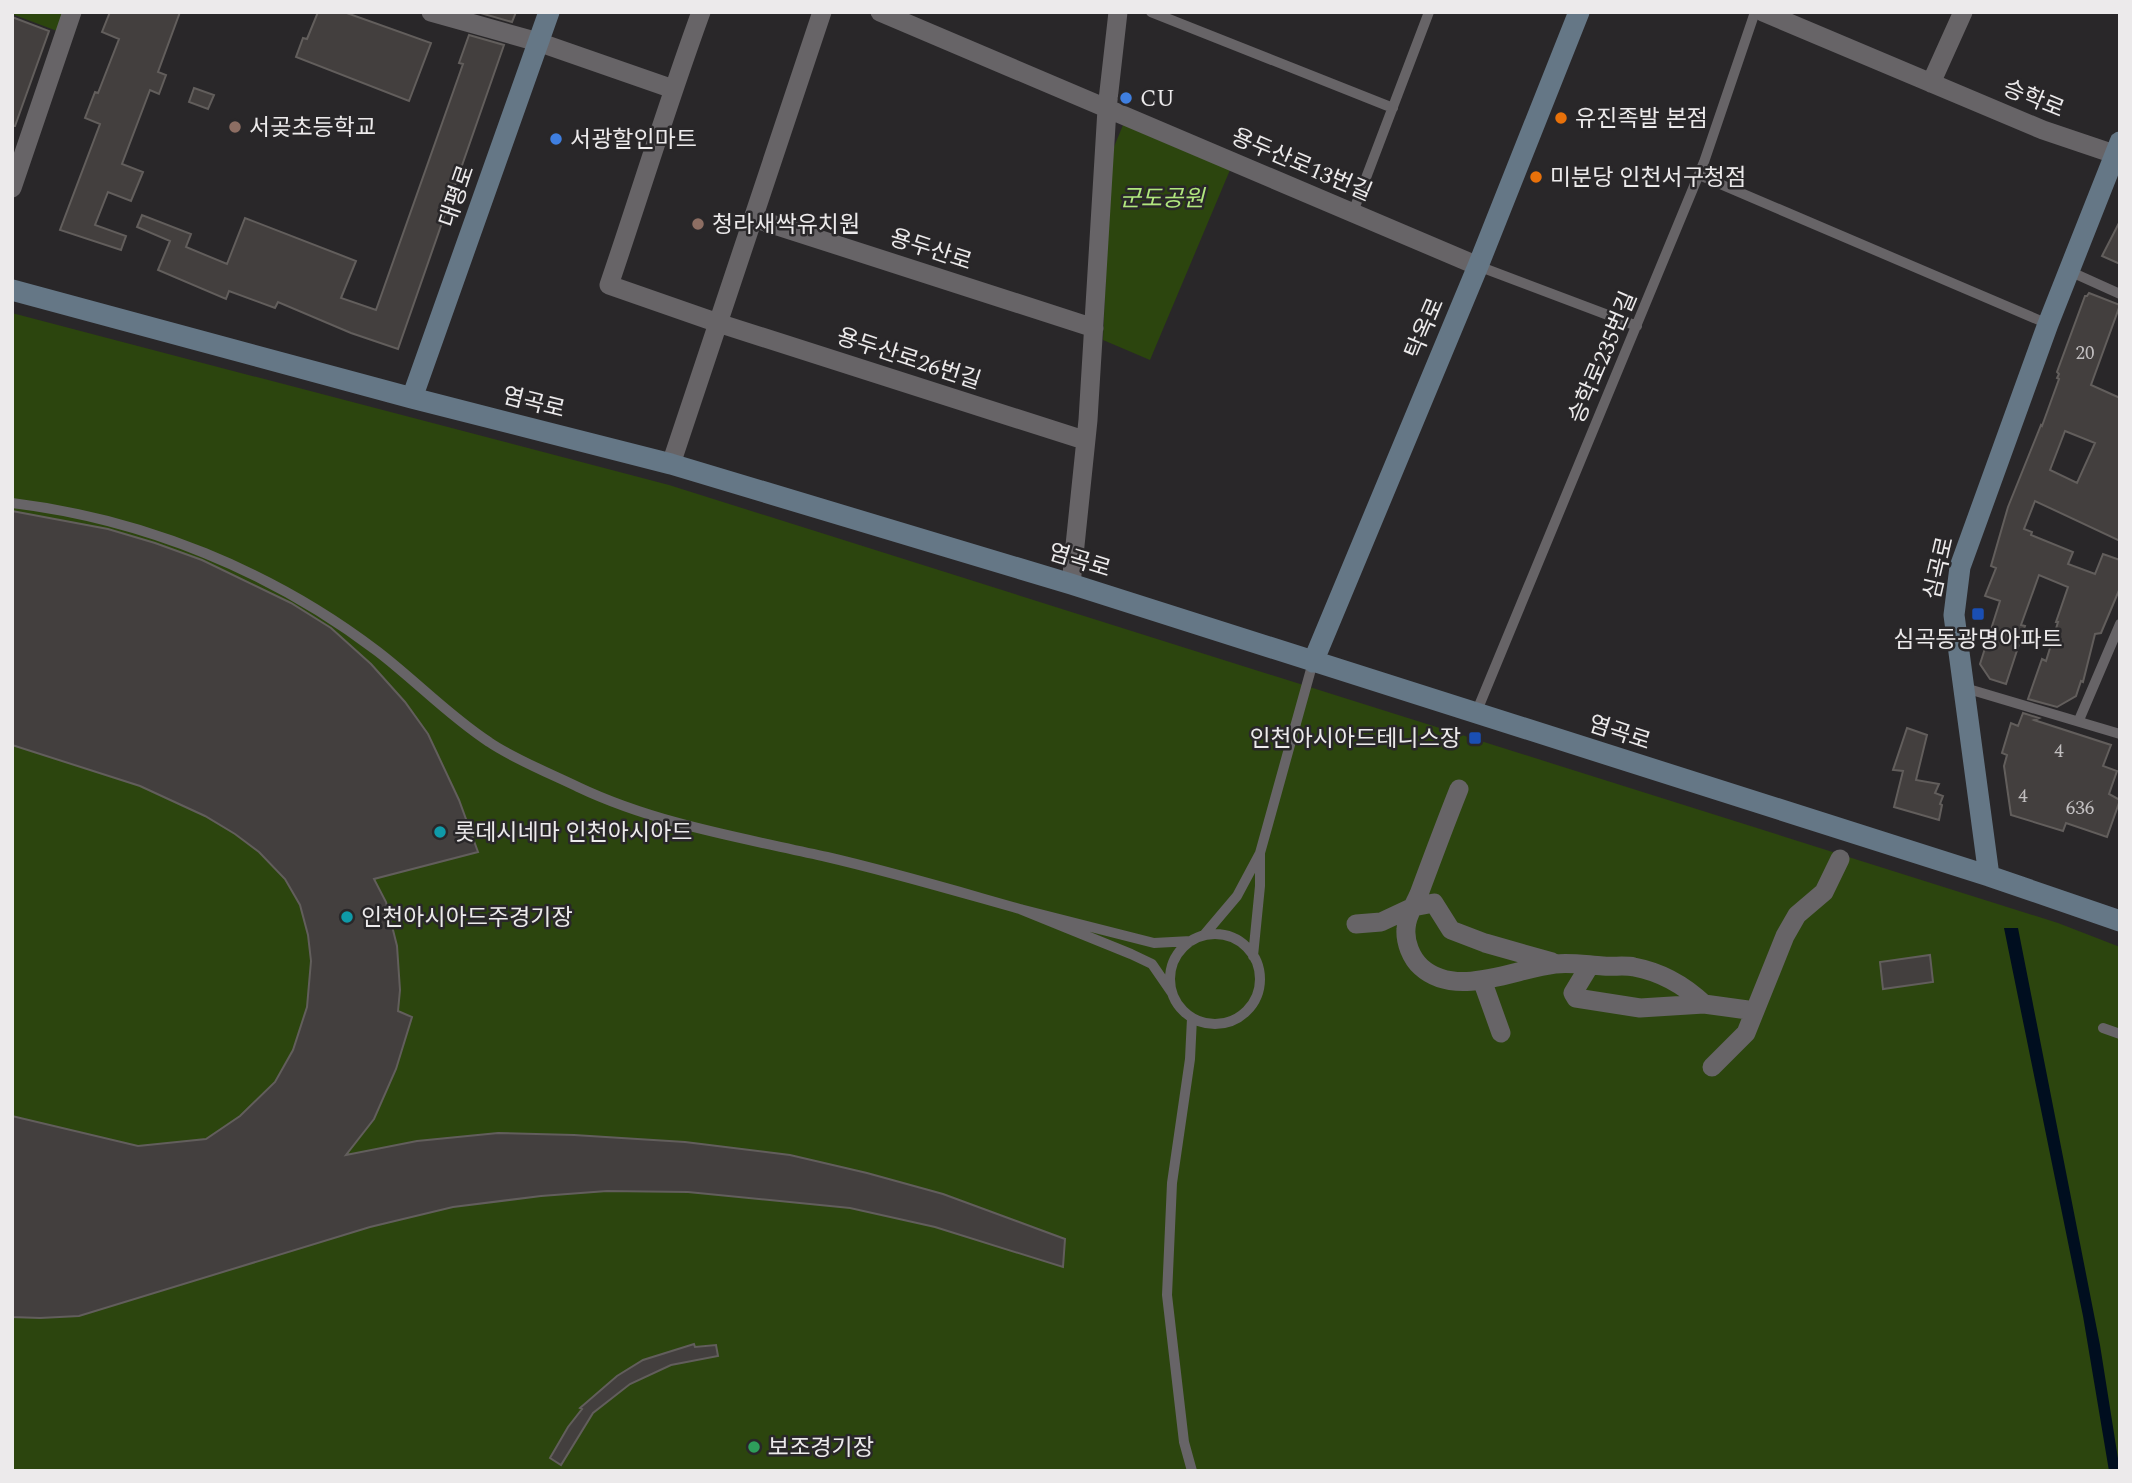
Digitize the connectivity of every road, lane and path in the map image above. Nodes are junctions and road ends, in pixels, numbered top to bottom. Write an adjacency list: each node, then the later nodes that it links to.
1 (72, 12): 19 (street)
2 (431, 12): 14 (street)
3 (549, 12): 14 (main road, 대평로)
4 (701, 12): 16 (street)
5 (822, 12): 24 (street)
6 (880, 12): 18 (street, 용두산로13번길)
7 (1118, 12): 18 (street)
8 (1151, 12): 17 (lane)
9 (1429, 12): 17 (lane)
10 (1579, 12): 25 (main road, 탁옥로)
11 (1755, 12): 21 (lane, 승학로235번길)
12 (1763, 12): 15 (street, 승학로)
13 (1963, 12): 15 (street)
14 (538, 42): 16 (street); 33 (main road, 대평로)
15 (1931, 83): 20 (street, 승학로)
16 (673, 89): 29 (street, 용두산로26번길)
17 (1393, 108): 23 (lane)
18 (1107, 109): 23 (street, 용두산로13번길); 32 (street)
19 (20, 138): 22 (street)
20 (2118, 150): 26 (main road, 심곡로)
21 (1699, 175): 30 (lane); 31 (lane, 승학로235번길)
22 (12, 188)
23 (1353, 212): 25 (street, 용두산로13번길)
24 (753, 218): 29 (street); 32 (street, 용두산로)
25 (1478, 266): 31 (lane); 39 (main road, 탁옥로)
26 (2069, 271): 28 (lane); 30 (main road, 심곡로)
27 (12, 290): 33 (main road, 염곡로)
28 (2120, 295)
29 (718, 323): 34 (street, 용두산로26번길); 35 (street)
30 (2048, 324): 40 (main road, 심곡로)
31 (1637, 326): 41 (lane, 승학로235번길)
32 (1094, 328): 34 (street)
33 (412, 398): 35 (main road, 염곡로)
34 (1084, 440): 37 (street)
35 (671, 464): 37 (main road, 염곡로)
36 (12, 503): 49 (lane)
37 (1071, 584): 39 (main road, 염곡로)
38 (2120, 624): 42 (lane)
39 (1313, 662): 41 (main road, 염곡로); 45 (lane)
40 (1965, 688): 42 (lane); 47 (main road, 심곡로)
41 (1475, 713): 47 (main road, 염곡로)
42 (2079, 720): 43 (lane)
43 (2120, 734)
44 (1459, 789): 48 (street)
45 (1260, 853): 52 (lane); 54 (lane)
46 (1840, 859): 60 (street)
47 (1989, 876): 50 (main road, 염곡로)
48 (1413, 907): 51 (street); 55 (street); 57 (street)
49 (1020, 909): 53 (lane); 58 (lane)
50 (2120, 921)
51 (1356, 924)
52 (1204, 935): 53 (lane); 54 (lane)
53 (1191, 941): 58 (lane)
54 (1254, 956): 61 (lane)
55 (1557, 964): 56 (street); 57 (street)
56 (1590, 965): 59 (street); 59 (street)
57 (1482, 980): 63 (street)
58 (1172, 993): 61 (lane)
59 (1704, 1004): 60 (street)
60 (1755, 1011): 65 (street)
61 (1192, 1018): 66 (lane)
62 (2103, 1028): 64 (lane)
63 (1500, 1034)
64 (2120, 1034)
65 (1712, 1067)
66 (1192, 1471)

